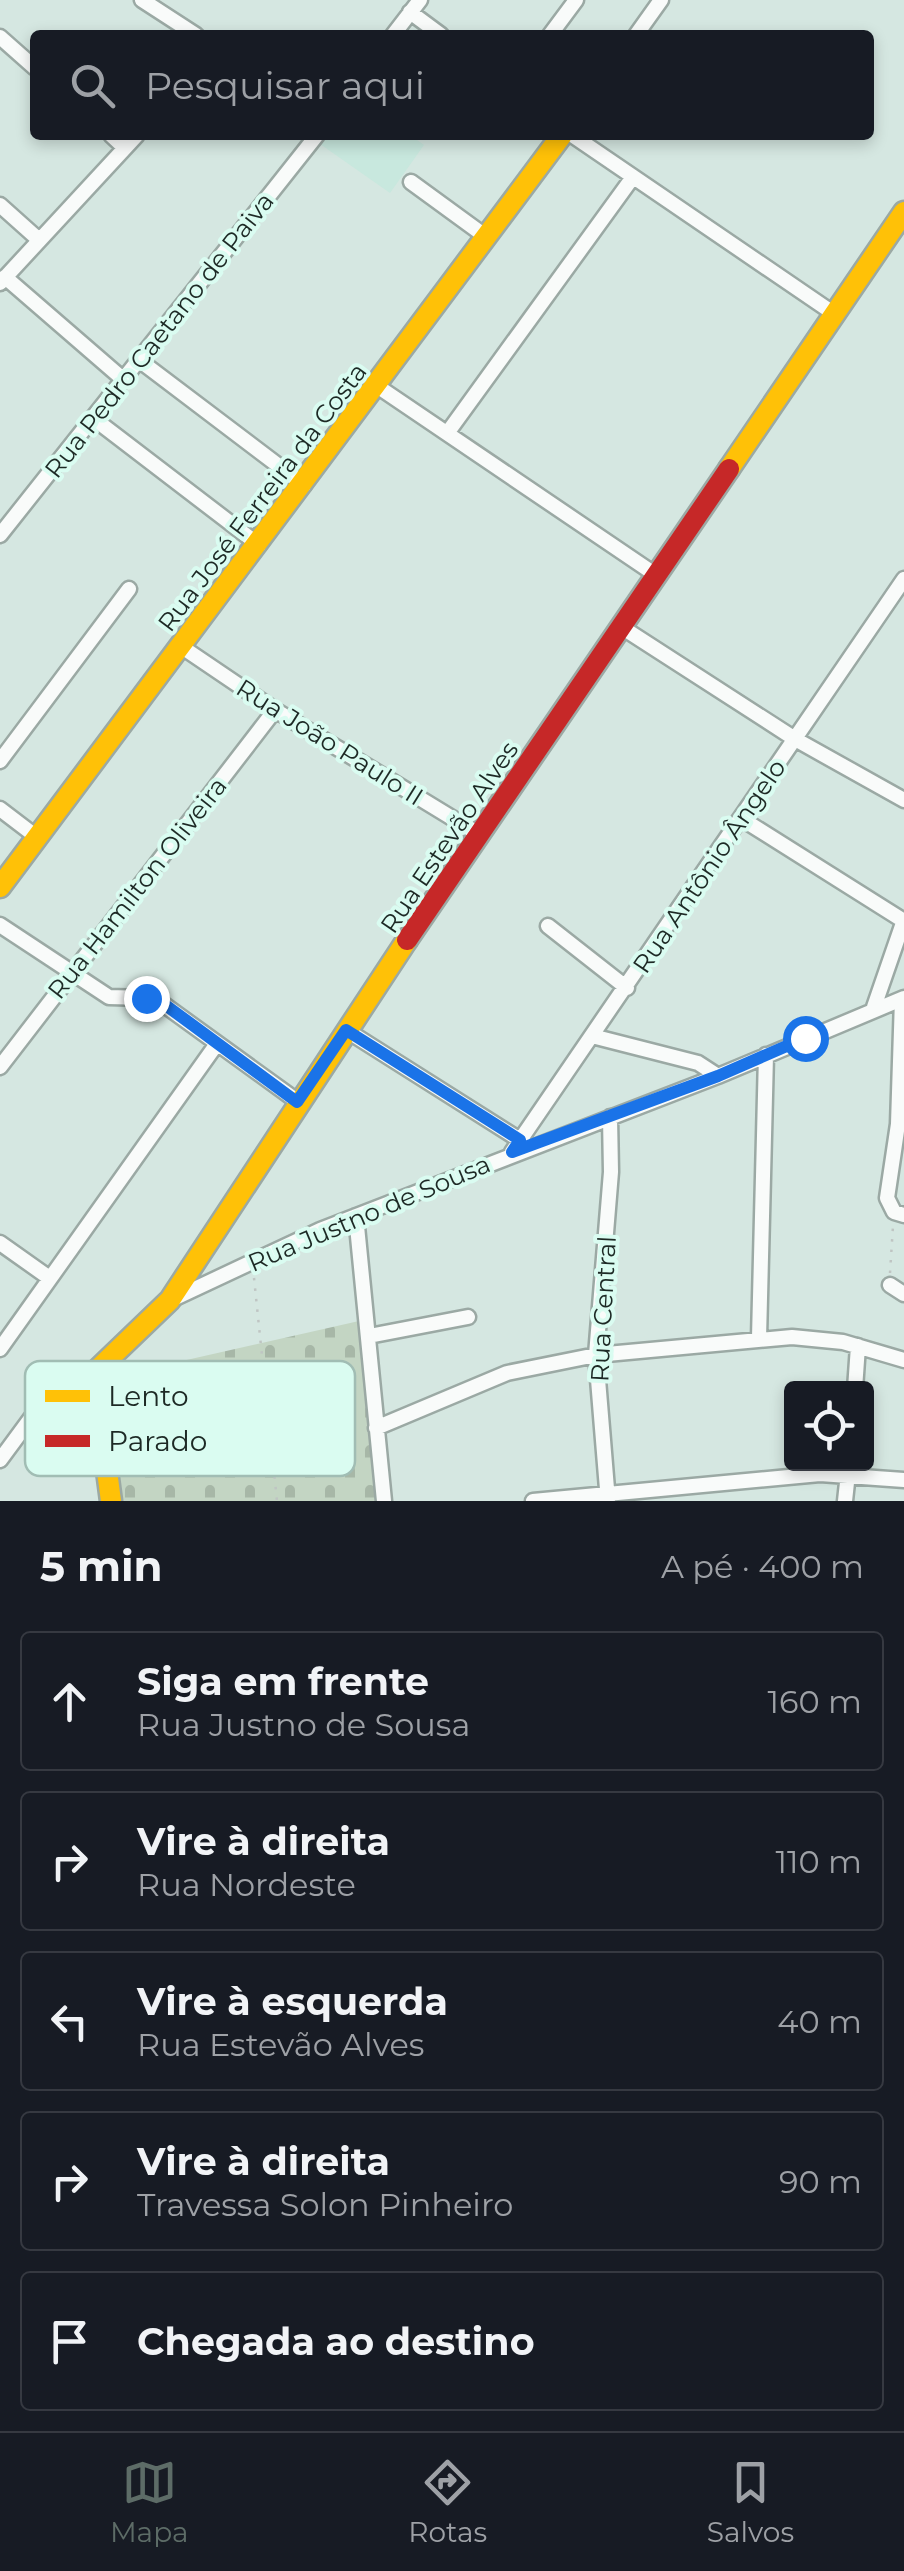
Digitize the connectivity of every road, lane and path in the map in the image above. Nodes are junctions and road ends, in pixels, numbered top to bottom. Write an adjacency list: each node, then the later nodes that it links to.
1 (142, 0): 5 (street)
2 (576, 0): 8 (street)
3 (661, 0): 9 (street)
4 (415, 6): 6 (street); 7 (street)
5 (188, 30)
6 (397, 30)
7 (436, 30)
8 (554, 30)
9 (640, 30)
10 (0, 37): 11 (street)
11 (30, 64)
12 (117, 140): 17 (street)
13 (133, 140): 17 (street)
14 (313, 140): 26 (street, Rua Pedro Caetano de Paiva)
15 (558, 140): 22 (street, Rua José Ferreira da Costa)
16 (579, 140): 18 (street)
17 (126, 148): 23 (street)
18 (632, 177): 25 (street); 30 (street)
19 (411, 182): 22 (street)
20 (0, 205): 23 (street)
21 (900, 226): 25 (street, Rua Estevão Alves)
22 (485, 236): 28 (street, Rua José Ferreira da Costa)
23 (38, 238): 24 (street)
24 (3, 280): 27 (street)
25 (833, 313): 34 (street, Rua Estevão Alves)
26 (139, 360): 27 (street, Rua Pedro Caetano de Paiva); 31 (street)
27 (124, 380): 29 (street, Rua Pedro Caetano de Paiva)
28 (378, 386): 30 (street); 31 (street, Rua José Ferreira da Costa)
29 (92, 418): 32 (street, Rua Pedro Caetano de Paiva); 33 (street)
30 (448, 432): 34 (street)
31 (304, 484): 33 (street, Rua José Ferreira da Costa)
32 (0, 535)
33 (259, 545): 38 (street, Rua José Ferreira da Costa)
34 (656, 576): 37 (street, Rua Estevão Alves)
35 (904, 579): 40 (street, Rua Antônio Ângelo)
36 (130, 589): 41 (street)
37 (622, 628): 40 (street); 45 (street, Rua Estevão Alves)
38 (182, 647): 39 (street, Rua João Paulo II); 46 (street, Rua José Ferreira da Costa)
39 (275, 710): 45 (street, Rua João Paulo II); 51 (street, Rua Hamilton Oliveira)
40 (795, 739): 42 (street); 44 (street, Rua Antônio Ângelo)
41 (0, 762)
42 (904, 800)
43 (0, 809): 46 (street)
44 (742, 819): 48 (street); 52 (street, Rua Antônio Ângelo)
45 (480, 835): 55 (street, Rua Estevão Alves)
46 (38, 838): 47 (street, Rua José Ferreira da Costa)
47 (0, 886)
48 (904, 921): 54 (street)
49 (0, 926): 51 (street)
50 (548, 926): 52 (street)
51 (71, 972): 57 (street); 59 (street, Rua Hamilton Oliveira)
52 (627, 988): 56 (street, Rua Antônio Ângelo)
53 (903, 998): 54 (street, Rua Justno de Sousa); 63 (street)
54 (874, 1008): 58 (street, Rua Justno de Sousa)
55 (346, 1030): 61 (street, Rua Estevão Alves); 64 (street)
56 (592, 1036): 60 (street); 64 (street, Rua Antônio Ângelo)
57 (216, 1045): 61 (street); 69 (street)
58 (766, 1054): 60 (street, Rua Justno de Sousa); 75 (street)
59 (0, 1067)
60 (718, 1076): 62 (street, Rua Justno de Sousa)
61 (297, 1102): 72 (street, Rua Estevão Alves)
62 (610, 1117): 64 (street, Rua Justno de Sousa); 78 (street, Rua Central)
63 (901, 1125): 65 (street)
64 (516, 1146): 66 (street, Rua Justno de Sousa)
65 (899, 1213): 70 (path)
66 (356, 1216): 68 (street, Rua Justno de Sousa); 74 (street)
67 (0, 1243): 69 (street)
68 (252, 1261): 72 (street, Rua Justno de Sousa); 81 (path)
69 (48, 1277): 77 (street)
70 (890, 1284): 71 (street)
71 (904, 1294)
72 (170, 1300): 80 (street, Rua Estevão Alves)
73 (468, 1317): 74 (street)
74 (369, 1336): 84 (street)
75 (759, 1338): 76 (street); 78 (street)
76 (858, 1346): 79 (street); 82 (street)
77 (0, 1349)
78 (596, 1355): 84 (street); 92 (street, Rua Central)
79 (904, 1360)
80 (106, 1361)
81 (262, 1361)
82 (856, 1381)
83 (25, 1426): 85 (street)
84 (376, 1428): 95 (street)
85 (0, 1460)
86 (825, 1471): 92 (street)
87 (849, 1471): 97 (street)
88 (863, 1471): 91 (street)
89 (108, 1476): 93 (street)
90 (274, 1476): 94 (path)
91 (904, 1480)
92 (607, 1498): 96 (street)
93 (111, 1501)
94 (277, 1501)
95 (384, 1501)
96 (533, 1501)
97 (845, 1501)

